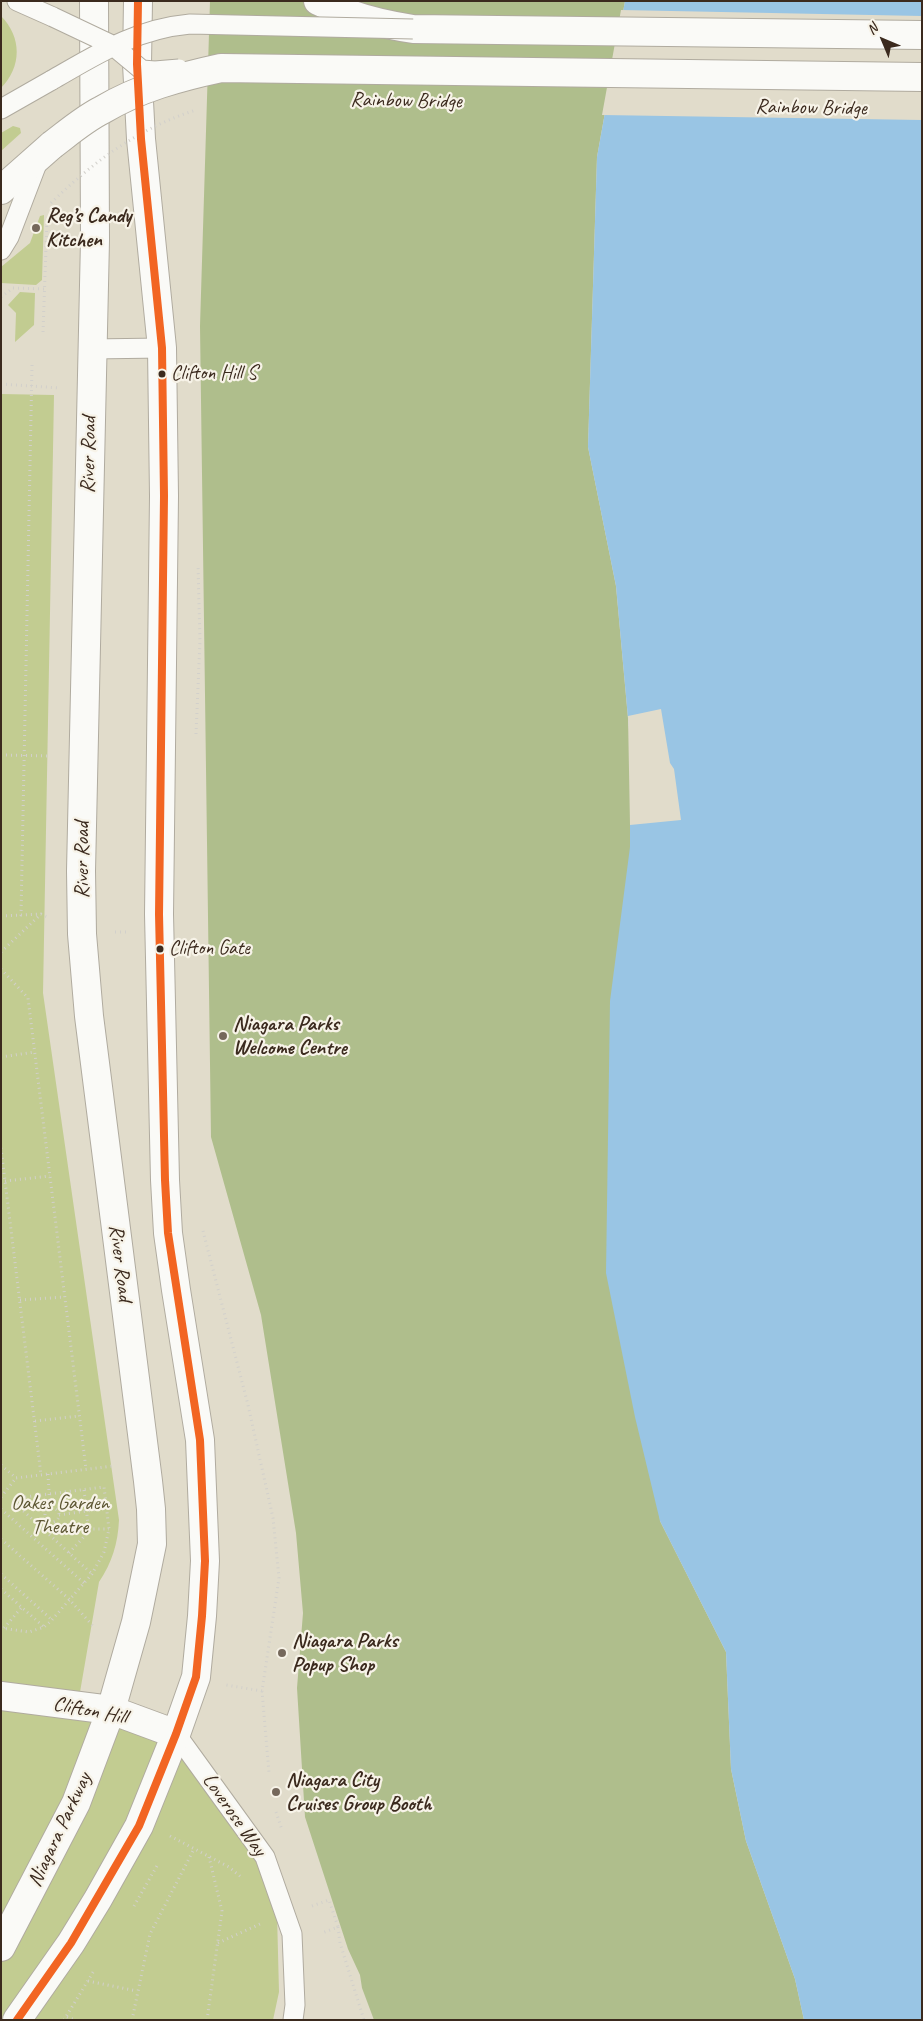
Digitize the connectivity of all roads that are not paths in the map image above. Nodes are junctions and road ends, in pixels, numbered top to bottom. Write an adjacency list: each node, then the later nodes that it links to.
1 (17, 1): 7 (lane, bridge)
2 (94, 1): 15 (main road, River Road)
3 (138, 1): 14 (main road)
4 (318, 1): 5 (main road, bridge)
5 (413, 29): 6 (main road); 7 (lane, bridge)
6 (922, 35)
7 (112, 45): 8 (lane, bridge); 10 (lane, bridge)
8 (220, 68): 9 (main road, Rainbow Bridge, bridge); 11 (main road, Rainbow Bridge, bridge)
9 (922, 77)
10 (1, 109)
11 (49, 147): 12 (main road, Rainbow Bridge); 13 (lane)
12 (5, 186)
13 (1, 250)
14 (162, 348): 15 (lane); 18 (main road)
15 (91, 349): 17 (main road, River Road)
16 (1, 1696): 17 (main road, Clifton Hill)
17 (111, 1710): 18 (main road, Clifton Hill); 19 (main road, Niagara Parkway)
18 (176, 1734): 20 (main road); 21 (lane, Loverose Way)
19 (1, 1946)
20 (17, 2020)
21 (293, 2020)

